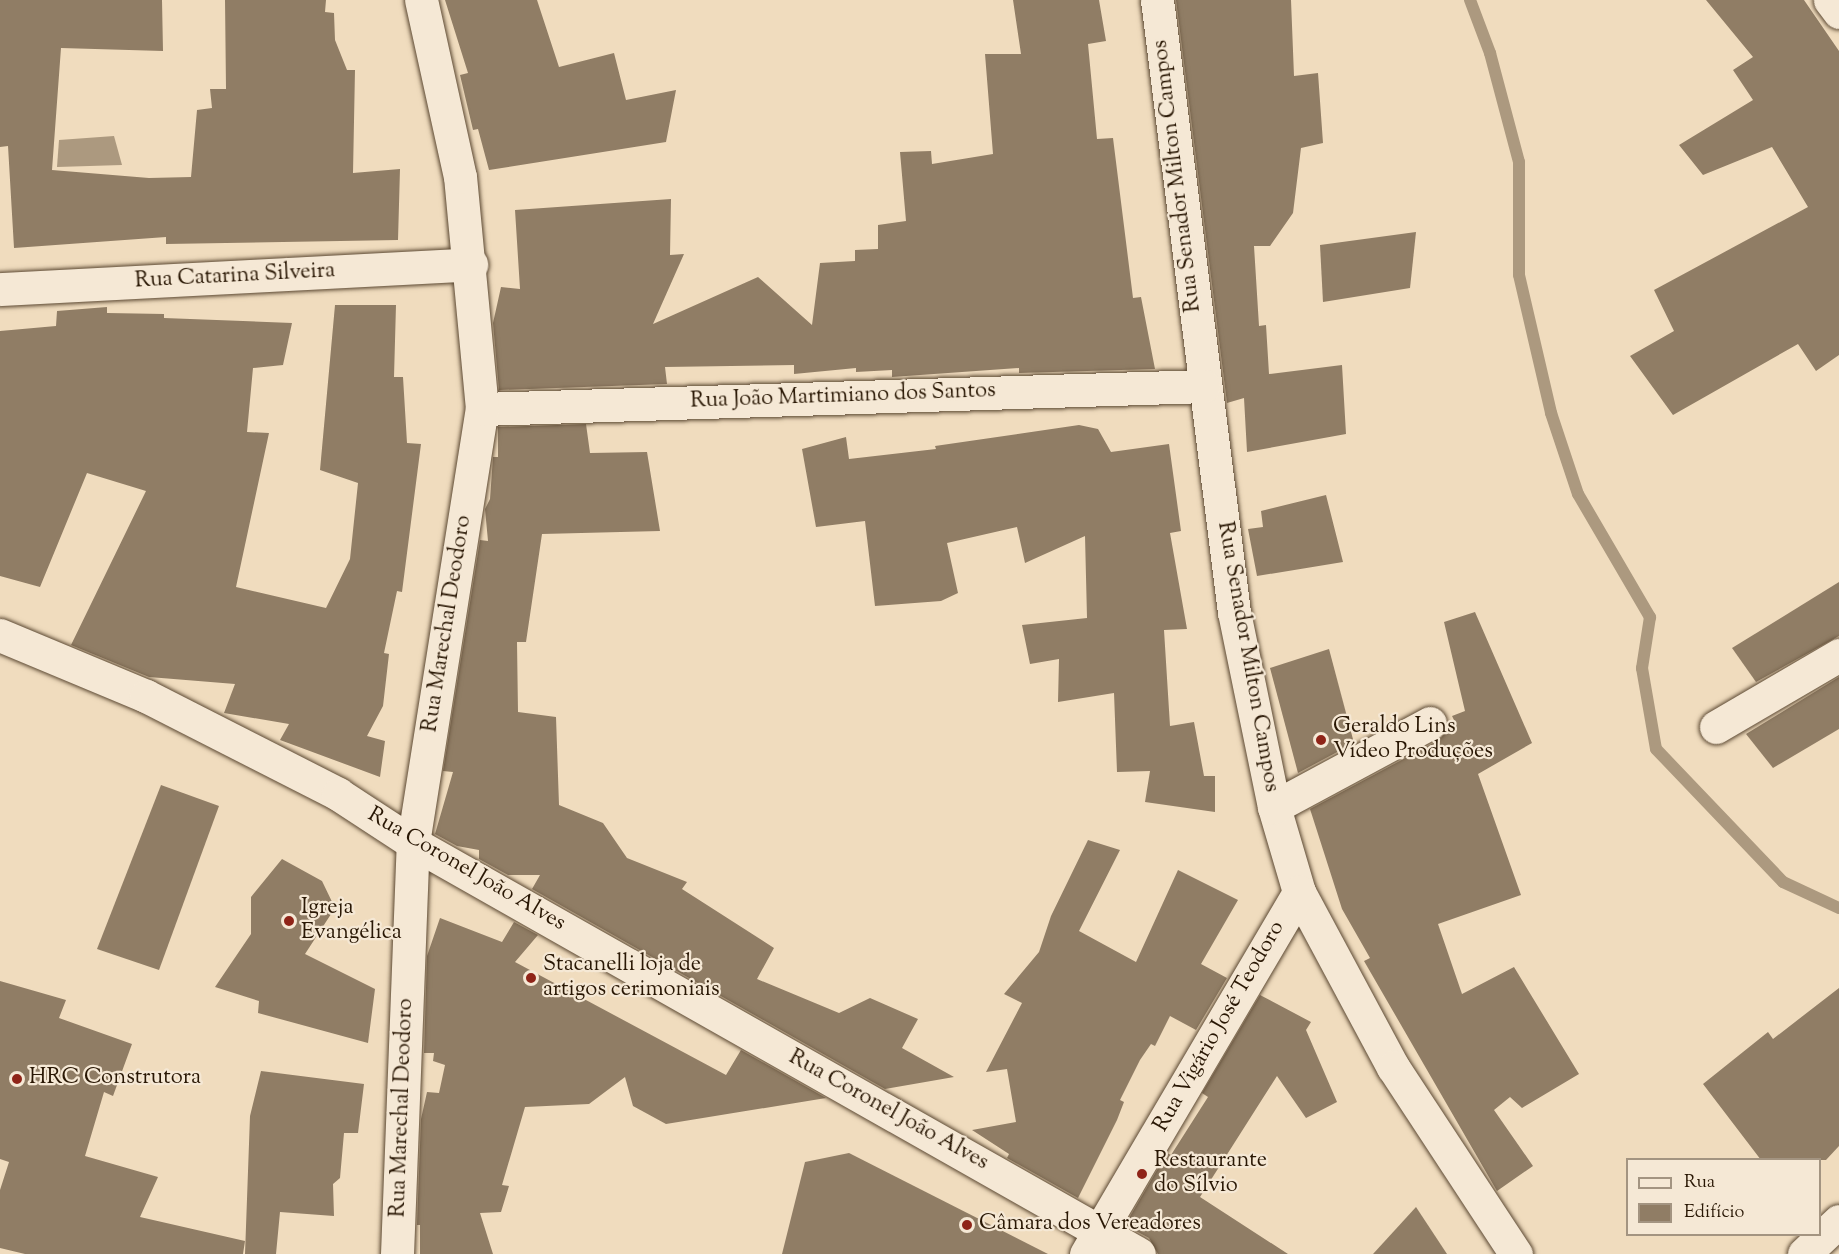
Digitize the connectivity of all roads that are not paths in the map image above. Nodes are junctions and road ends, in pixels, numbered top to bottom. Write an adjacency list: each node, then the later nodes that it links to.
1 (421, 0): 5 (street, Rua Marechal Deodoro)
2 (1157, 0): 7 (street, Rua Senador Milton Campos)
3 (1830, 0): 4 (street)
4 (1839, 12)
5 (471, 264): 6 (street, Rua Catarina Silveira); 8 (street, Rua Marechal Deodoro)
6 (0, 289)
7 (1204, 386): 8 (street, Rua João Martimiano dos Santos); 13 (street, Rua Senador Milton Campos)
8 (482, 409): 14 (street, Rua Marechal Deodoro)
9 (0, 634): 14 (street, Rua Coronel João Alves)
10 (1839, 655): 12 (street)
11 (1430, 723): 13 (street)
12 (1716, 727)
13 (1274, 807): 15 (street, Rua Senador Milton Campos)
14 (413, 843): 17 (street, Rua Coronel João Alves); 18 (street, Rua Marechal Deodoro)
15 (1299, 892): 17 (street, Rua Vigário José Teodoro); 20 (street, Rua Senador Milton Campos)
16 (1839, 1221): 21 (street)
17 (1093, 1242): 19 (street, Rua Coronel João Alves)
18 (397, 1254)
19 (1140, 1254)
20 (1516, 1254)
21 (1804, 1254)

